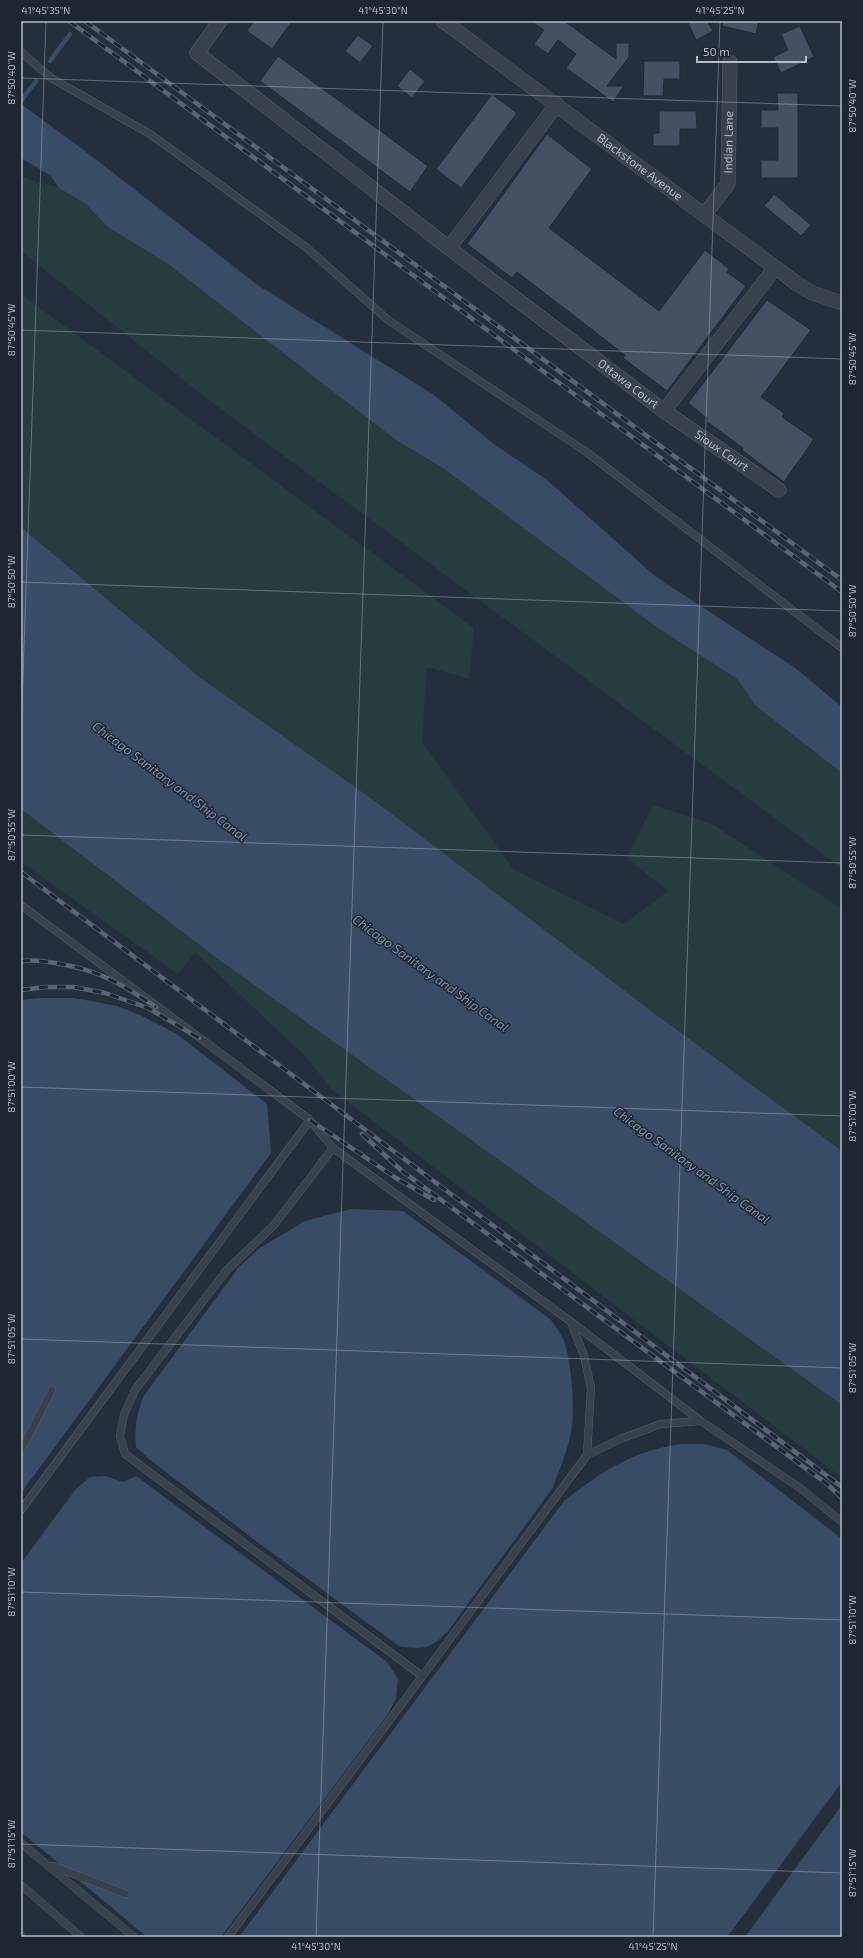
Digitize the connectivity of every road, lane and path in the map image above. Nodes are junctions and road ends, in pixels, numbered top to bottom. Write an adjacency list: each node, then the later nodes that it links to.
1 (220, 21): 7 (street, Ottawa Court)
2 (443, 21): 5 (street, Blackstone Avenue)
3 (21, 52): 12 (lane)
4 (730, 62): 6 (street, Indian Lane)
5 (557, 104): 6 (street, Blackstone Avenue); 7 (street)
6 (704, 215): 8 (street, Blackstone Avenue)
7 (448, 248): 10 (street, Ottawa Court)
8 (775, 268): 9 (street, Blackstone Avenue); 10 (street, Ottawa Court)
9 (842, 303)
10 (664, 411): 11 (street, Sioux Court)
11 (779, 490)
12 (842, 648)
13 (21, 905): 14 (lane)
14 (310, 1120): 15 (lane); 21 (lane)
15 (333, 1148): 16 (lane); 23 (lane)
16 (570, 1321): 18 (lane); 20 (lane)
17 (52, 1390): 19 (lane)
18 (701, 1421): 20 (lane); 22 (lane)
19 (21, 1450)
20 (587, 1455): 23 (lane)
21 (21, 1510)
22 (842, 1522)
23 (422, 1676): 30 (lane)
24 (21, 1843): 25 (lane)
25 (48, 1864): 27 (lane); 29 (lane)
26 (21, 1885): 28 (lane)
27 (126, 1894)
28 (81, 1937)
29 (134, 1937)
30 (228, 1937)

